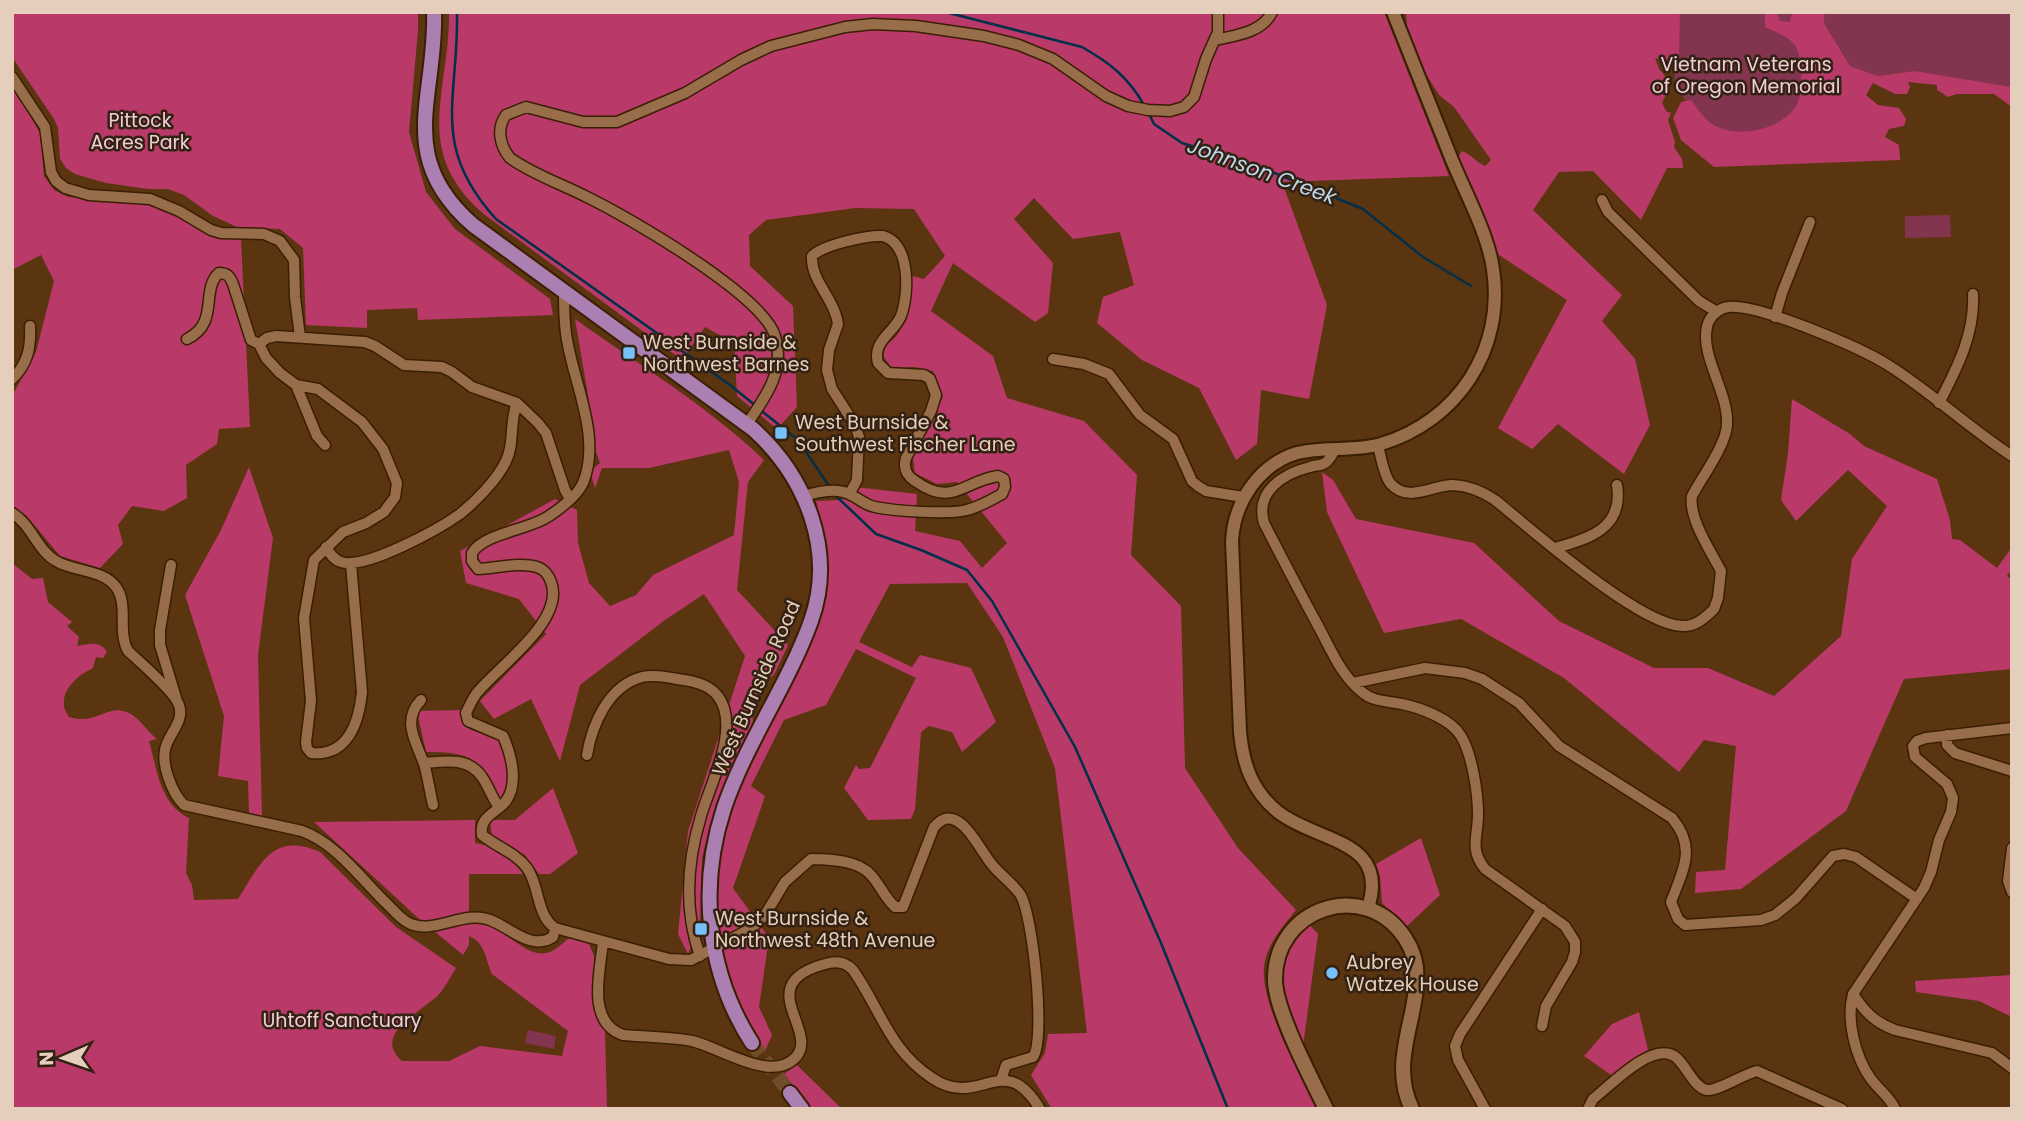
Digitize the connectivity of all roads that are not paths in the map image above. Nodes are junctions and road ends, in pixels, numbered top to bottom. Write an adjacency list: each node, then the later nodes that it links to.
1 (434, 12): 9 (main road, West Burnside Road)
2 (1217, 12): 5 (street)
3 (1272, 12): 5 (street)
4 (1393, 12): 24 (street)
5 (1216, 40): 22 (street)
6 (12, 77): 14 (street)
7 (1602, 200): 11 (street)
8 (1811, 222): 12 (street)
9 (565, 292): 22 (main road, West Burnside Road); 31 (street)
10 (1973, 294): 21 (street)
11 (1717, 312): 12 (street); 34 (street)
12 (1775, 317): 21 (street)
13 (30, 326): 18 (street)
14 (300, 337): 16 (street); 20 (street)
15 (187, 339): 16 (street)
16 (259, 344): 19 (street)
17 (1053, 359): 30 (street)
18 (12, 379)
19 (296, 385): 23 (street); 33 (street)
20 (517, 403): 31 (street); 35 (street)
21 (1939, 403): 26 (street)
22 (747, 424): 29 (main road, West Burnside Road)
23 (325, 445)
24 (1378, 446): 25 (street); 34 (street)
25 (1335, 450): 30 (street); 37 (street)
26 (2012, 456)
27 (1617, 485): 34 (street)
28 (850, 493): 28 (street); 29 (street)
29 (804, 496): 54 (main road, West Burnside Road)
30 (1243, 497): 50 (street)
31 (570, 499): 46 (street)
32 (12, 513): 39 (street)
33 (326, 547): 35 (street); 35 (street)
34 (1555, 548)
35 (351, 564)
36 (171, 565): 39 (street)
37 (1353, 683): 49 (street); 51 (street)
38 (421, 700): 43 (street)
39 (177, 701): 52 (street)
40 (2012, 728): 41 (street)
41 (1947, 735): 44 (street); 49 (street)
42 (587, 755): 55 (street)
43 (424, 763): 45 (street); 46 (street)
44 (2012, 771)
45 (433, 805)
46 (499, 807): 52 (street)
47 (2012, 848): 48 (street)
48 (2012, 892)
49 (1917, 899): 56 (street)
50 (1368, 908): 64 (main road); 65 (main road)
51 (1542, 908): 57 (street); 66 (street)
52 (555, 928): 53 (street)
53 (603, 942): 55 (street); 60 (street)
54 (713, 949): 55 (street); 58 (main road, West Burnside Road); 60 (street)
55 (700, 956)
56 (1853, 994): 59 (street); 69 (street)
57 (1542, 1026)
58 (752, 1043)
59 (2012, 1068)
60 (1001, 1080): 63 (street)
61 (790, 1093): 62 (main road)
62 (802, 1109)
63 (1040, 1109)
64 (1326, 1109)
65 (1412, 1109)
66 (1485, 1109)
67 (1588, 1109): 68 (street)
68 (1842, 1109)
69 (1895, 1109)

